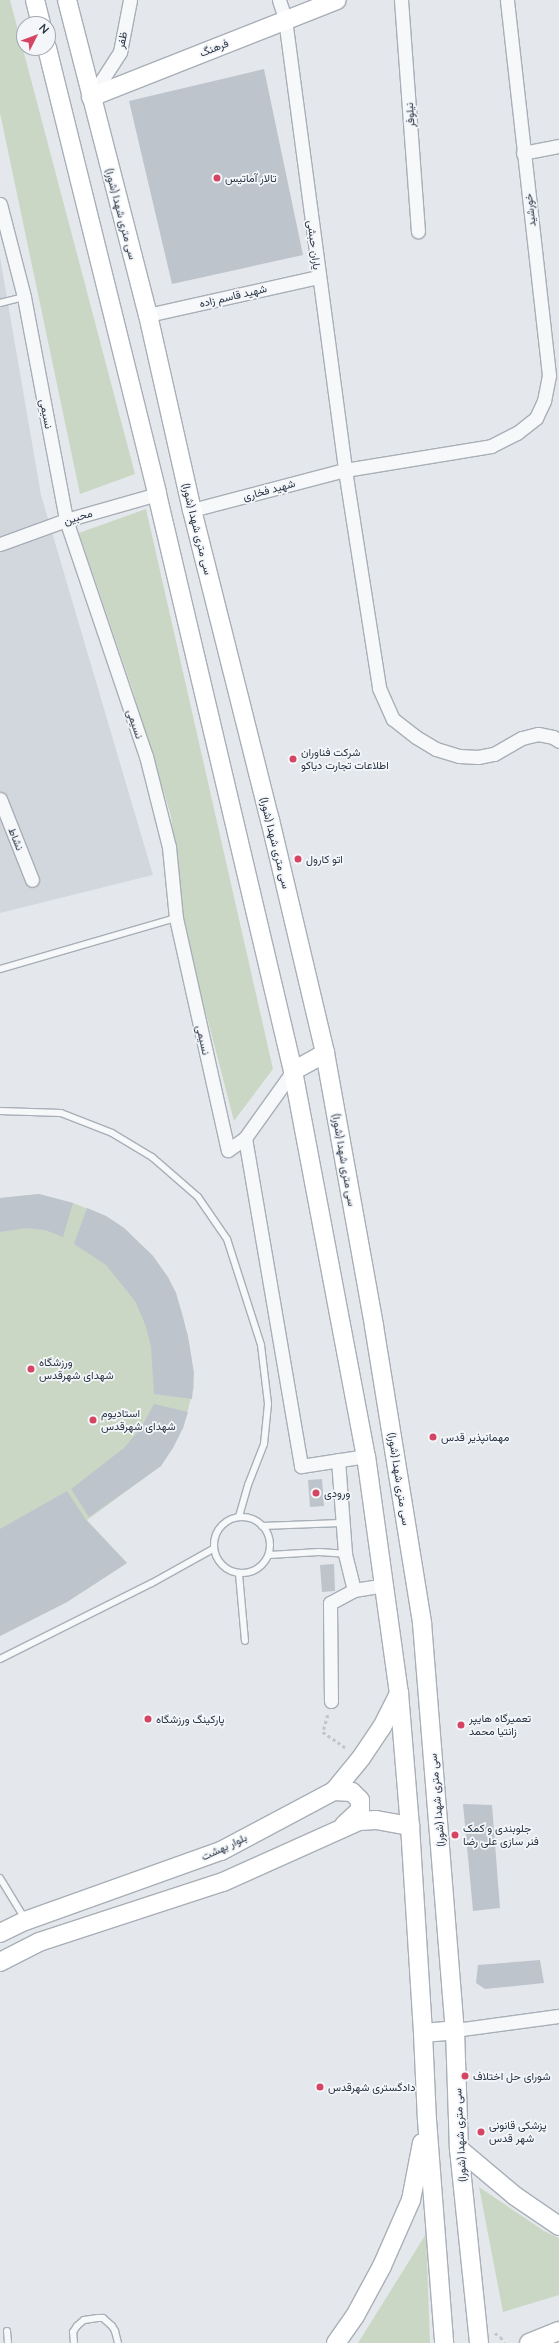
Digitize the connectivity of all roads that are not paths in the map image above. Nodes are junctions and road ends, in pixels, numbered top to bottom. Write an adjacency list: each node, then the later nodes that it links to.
1 (35, 0): 8 (main road)
2 (67, 0): 11 (main road, سی متری شهدا (شورا))
3 (130, 0): 11 (street, ظفر)
4 (279, 0): 9 (street, یاران حبشی)
5 (337, 0): 9 (main road, فرهنگ)
6 (401, 0): 15 (street, نیلوفر)
7 (508, 0): 13 (street, خورشید)
8 (39, 16)
9 (285, 19): 11 (main road, فرهنگ); 16 (street, یاران حبشی)
10 (49, 56): 22 (main road)
11 (91, 97): 19 (main road, سی متری شهدا (شورا))
12 (559, 146): 13 (street)
13 (523, 153): 20 (street, خورشید)
14 (0, 204): 17 (street, نسیمی)
15 (418, 231)
16 (318, 277): 19 (street, شهید قاسم زاده); 21 (street, یاران حبشی)
17 (24, 297): 18 (lane); 24 (street, نسیمی)
18 (0, 303)
19 (148, 315): 23 (main road, سی متری شهدا (شورا))
20 (536, 418): 21 (street, شهید فخاری)
21 (345, 470): 23 (street, شهید فخاری); 26 (street, یاران حبشی)
22 (157, 494): 24 (street, محبین); 32 (main road)
23 (192, 510): 31 (main road, سی متری شهدا (شورا))
24 (66, 520): 25 (street, محبین); 29 (street, نسیمی)
25 (0, 544)
26 (559, 741)
27 (0, 799): 28 (street, نشاط)
28 (32, 880)
29 (176, 918): 30 (lane); 34 (street, نسیمی)
30 (0, 969)
31 (325, 1053): 32 (main road); 59 (main road, سی متری شهدا (شورا))
32 (293, 1071): 34 (street, نسیمی); 35 (main road)
33 (0, 1111): 37 (lane)
34 (244, 1138): 36 (street)
35 (366, 1456): 36 (street); 44 (main road)
36 (338, 1460): 38 (street)
37 (239, 1517): 39 (lane); 40 (lane)
38 (341, 1523): 39 (lane); 41 (street)
39 (262, 1526): 42 (lane)
40 (213, 1549): 43 (lane); 47 (lane)
41 (344, 1554): 42 (lane); 45 (street)
42 (269, 1555): 43 (lane)
43 (239, 1574): 46 (lane)
44 (385, 1585): 45 (street); 48 (main road)
45 (354, 1590): 49 (street)
46 (244, 1641)
47 (0, 1659)
48 (399, 1693): 50 (main road, بلوار بهشت); 51 (main road)
49 (332, 1701)
50 (334, 1791): 52 (main road); 54 (main road, بلوار بهشت)
51 (410, 1826): 52 (main road); 60 (main road)
52 (342, 1827): 56 (main road)
53 (0, 1878): 54 (lane)
54 (30, 1919): 55 (main road, بلوار بهشت); 56 (main road)
55 (0, 1934)
56 (39, 1942): 57 (main road)
57 (0, 1962)
58 (559, 2016): 59 (street)
59 (455, 2030): 60 (main road); 62 (main road, سی متری شهدا (شورا))
60 (424, 2033): 61 (main road)
61 (427, 2120): 69 (main road); 70 (main road)
62 (459, 2149): 63 (main road); 71 (main road, سی متری شهدا (شورا))
63 (559, 2226)
64 (7, 2331): 66 (lane)
65 (559, 2331): 72 (main road)
66 (8, 2343)
67 (74, 2343): 68 (lane)
68 (118, 2343)
69 (336, 2343)
70 (444, 2343)
71 (479, 2343)
72 (529, 2343)

